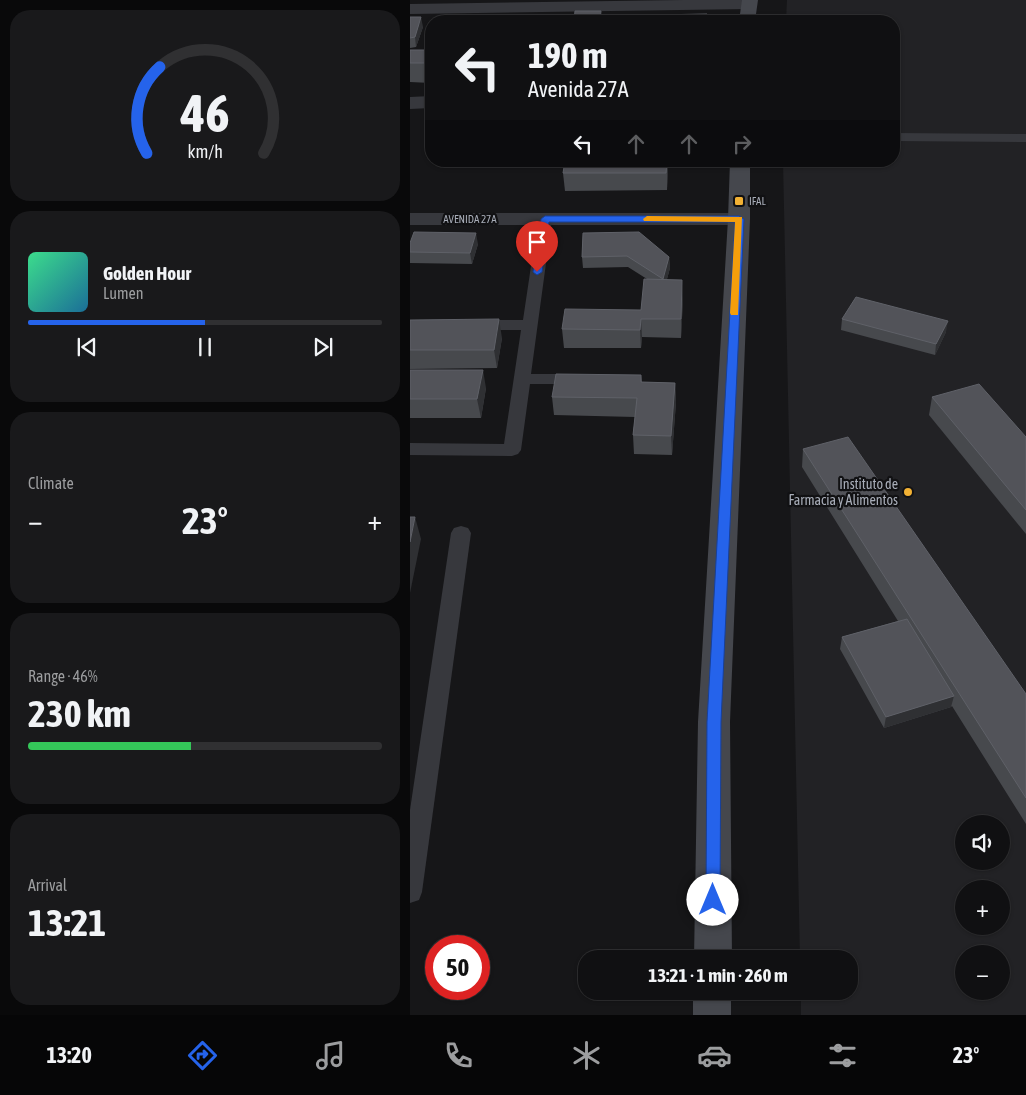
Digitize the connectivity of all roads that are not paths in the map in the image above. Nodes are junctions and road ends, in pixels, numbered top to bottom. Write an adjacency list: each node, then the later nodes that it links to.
1 (749, 2): 2 (street); 3 (main road)
2 (410, 9)
3 (748, 15)
4 (425, 102): 5 (street)
5 (410, 103)
6 (900, 137): 7 (lane)
7 (1026, 138)
8 (740, 167): 11 (main road)
9 (410, 219): 10 (street, AVENIDA 27A)
10 (545, 219): 11 (street, AVENIDA 27A); 13 (lane)
11 (739, 219): 19 (main road)
12 (460, 325): 13 (lane)
13 (529, 325): 14 (lane)
14 (522, 379): 15 (lane); 16 (lane)
15 (597, 379)
16 (410, 449)
17 (461, 533): 18 (lane)
18 (410, 892)
19 (713, 950)
20 (712, 1000): 21 (main road)
21 (712, 1015)

